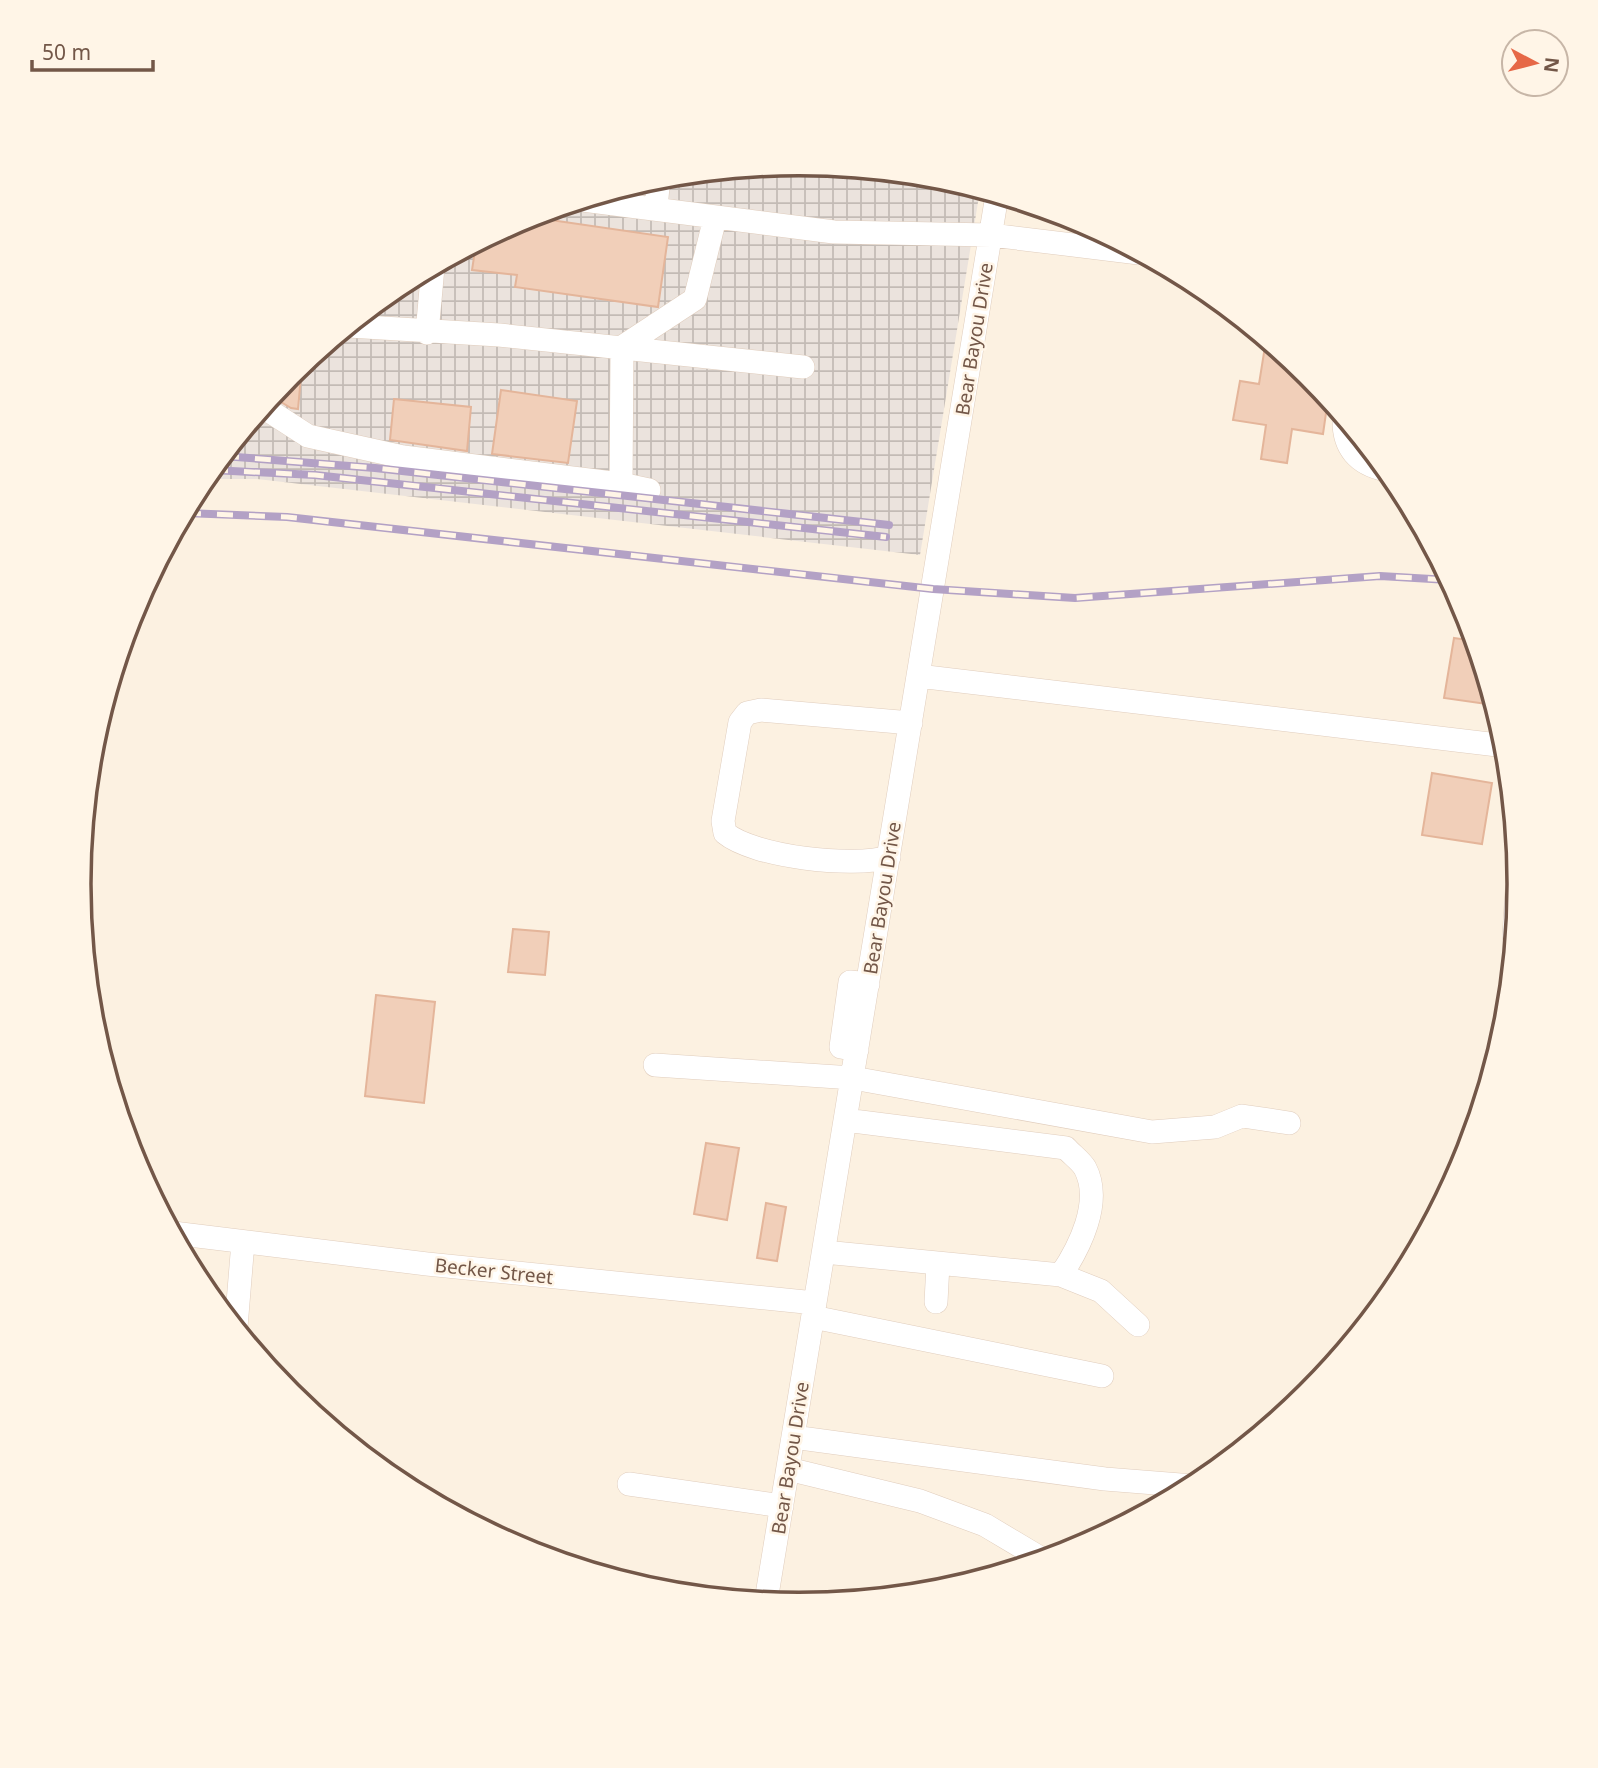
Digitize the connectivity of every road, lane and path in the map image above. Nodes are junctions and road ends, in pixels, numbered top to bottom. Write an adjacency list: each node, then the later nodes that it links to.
1 (658, 191): 4 (street)
2 (608, 202): 4 (street)
3 (996, 204): 6 (street, Bear Bayou Drive)
4 (656, 207): 5 (street)
5 (715, 218): 6 (street); 11 (street)
6 (991, 235): 7 (street); 18 (street, Bear Bayou Drive)
7 (1114, 250)
8 (432, 279): 10 (street)
9 (362, 327): 10 (street)
10 (427, 332): 11 (street)
11 (622, 347): 12 (street); 16 (street)
12 (803, 368)
13 (271, 412): 16 (street)
14 (1347, 436): 15 (street)
15 (1369, 464)
16 (621, 484): 17 (street)
17 (649, 490)
18 (918, 676): 19 (street, Bear Bayou Drive); 20 (street)
19 (911, 723): 21 (street, Bear Bayou Drive); 21 (street)
20 (1493, 744)
21 (888, 858): 23 (street, Bear Bayou Drive)
22 (655, 1065): 23 (street)
23 (853, 1078): 24 (street, Bear Bayou Drive); 25 (street)
24 (845, 1120): 28 (street, Bear Bayou Drive); 30 (street)
25 (1289, 1123)
26 (184, 1234): 27 (street, Becker Street)
27 (243, 1242): 32 (street, Becker Street); 33 (street)
28 (824, 1252): 29 (street); 32 (street, Bear Bayou Drive)
29 (937, 1264): 30 (street); 31 (street)
30 (1060, 1275): 34 (street)
31 (936, 1302)
32 (814, 1310): 35 (street, Becker Street); 36 (street, Bear Bayou Drive)
33 (237, 1315)
34 (1138, 1325)
35 (1102, 1376)
36 (793, 1437): 37 (street, Bear Bayou Drive); 39 (street)
37 (788, 1469): 40 (street, Bear Bayou Drive); 41 (street)
38 (629, 1483): 40 (street)
39 (1173, 1484)
40 (782, 1506): 42 (street, Bear Bayou Drive)
41 (1031, 1552)
42 (768, 1591)

